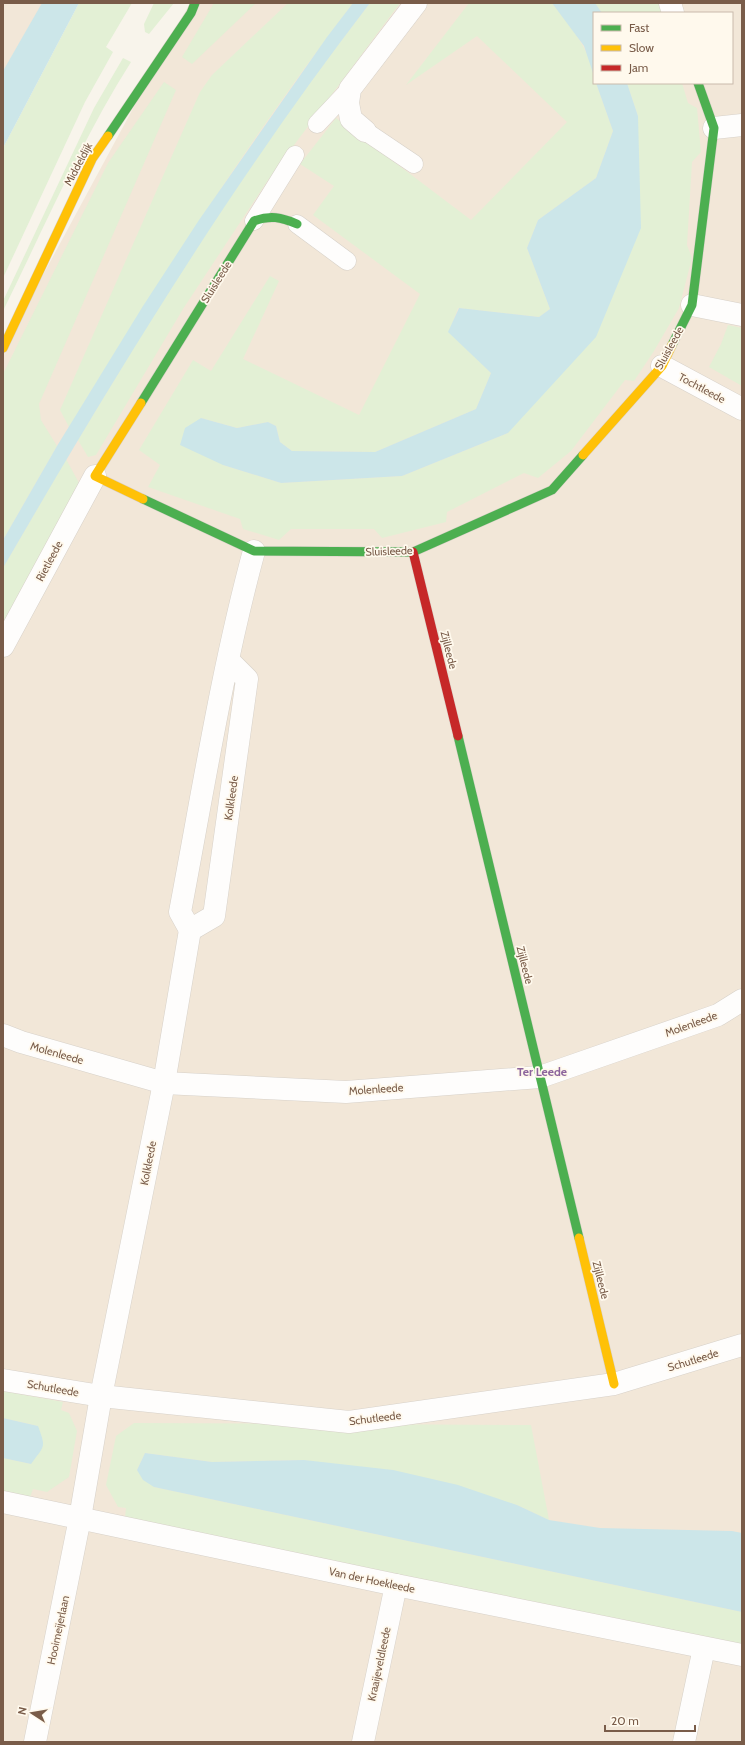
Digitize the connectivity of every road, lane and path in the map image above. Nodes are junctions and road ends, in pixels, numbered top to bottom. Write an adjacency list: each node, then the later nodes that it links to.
1 (196, 3): 16 (street, Middeldijk)
2 (416, 3): 4 (street)
3 (698, 84): 7 (street, Sluisleede)
4 (350, 89): 5 (lane); 8 (street)
5 (317, 124)
6 (742, 125): 7 (street)
7 (714, 128): 14 (street, Sluisleede)
8 (365, 131): 10 (lane)
9 (294, 155): 11 (lane, Sluisleede)
10 (414, 164)
11 (254, 221): 12 (street); 19 (street, Sluisleede)
12 (297, 224): 13 (lane)
13 (347, 261)
14 (692, 305): 15 (street); 17 (street, Sluisleede)
15 (742, 315)
16 (3, 348)
17 (662, 366): 18 (street, Tochtleede); 21 (street, Sluisleede)
18 (742, 409)
19 (95, 476): 20 (street, Sluisleede); 22 (street, Rietleede)
20 (254, 551): 21 (street, Sluisleede); 23 (street)
21 (413, 552): 27 (street, Zijlleede)
22 (3, 646)
23 (228, 660): 24 (street); 24 (street, Kolkleede)
24 (190, 930): 28 (street, Kolkleede)
25 (742, 1000): 27 (street, Molenleede)
26 (3, 1035): 28 (street, Molenleede)
27 (540, 1077): 28 (street, Molenleede); 31 (street, Zijlleede)
28 (164, 1083): 32 (street, Kolkleede)
29 (742, 1345): 31 (street, Schutleede)
30 (3, 1380): 32 (street, Schutleede)
31 (614, 1384): 32 (street, Schutleede)
32 (101, 1396): 34 (street, Kolkleede)
33 (3, 1502): 34 (street, Van der Hoekleede)
34 (80, 1518): 35 (street, Van der Hoekleede); 38 (street, Hooimeijerlaan)
35 (396, 1586): 36 (street, Van der Hoekleede); 39 (street, Kraaijeveldleede)
36 (704, 1648): 37 (street, Van der Hoekleede); 40 (street)
37 (742, 1656)
38 (35, 1742)
39 (362, 1742)
40 (684, 1742)

